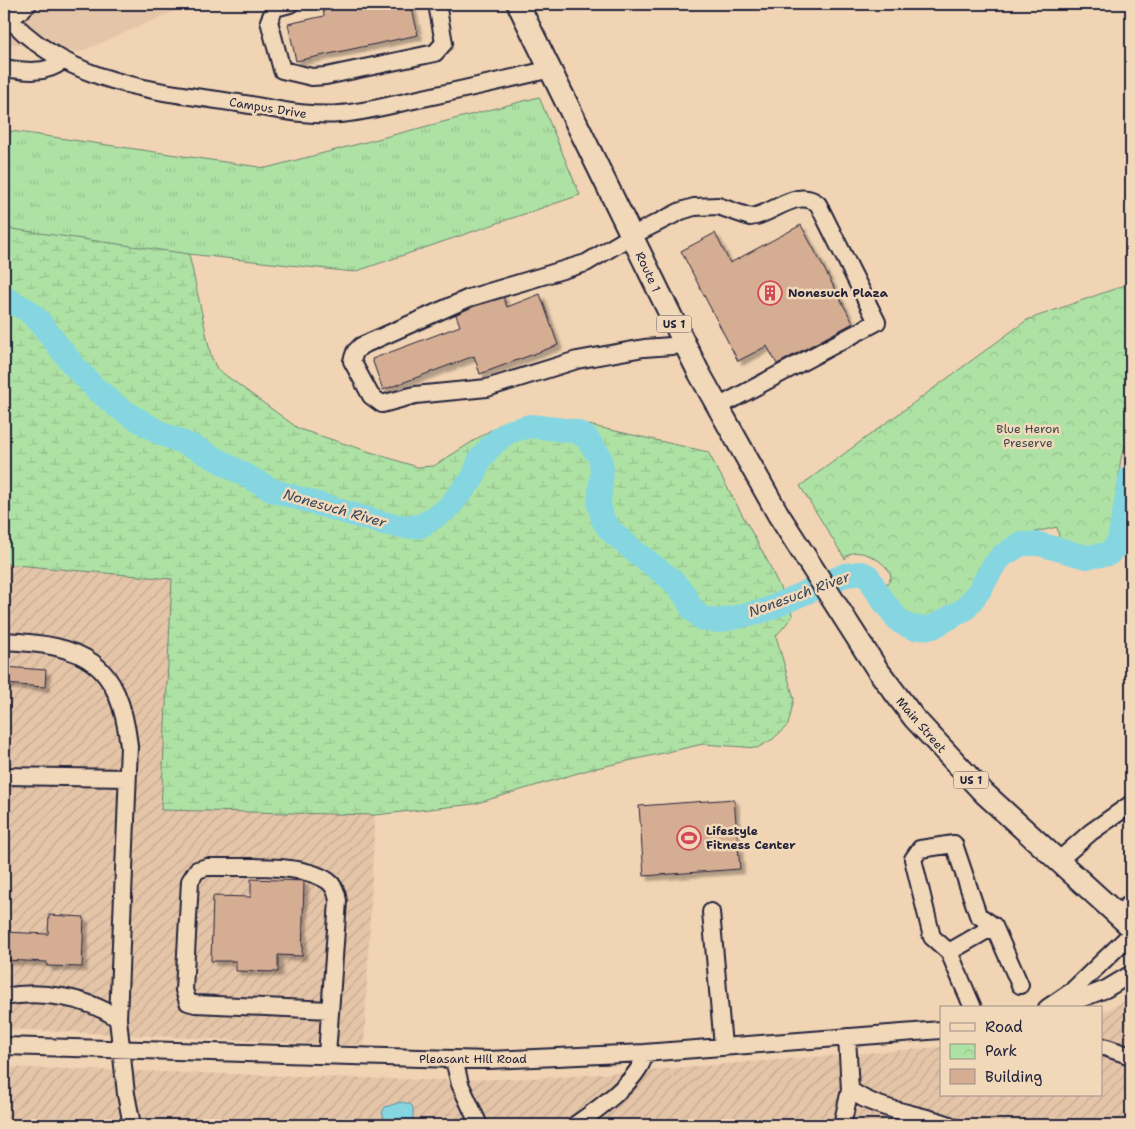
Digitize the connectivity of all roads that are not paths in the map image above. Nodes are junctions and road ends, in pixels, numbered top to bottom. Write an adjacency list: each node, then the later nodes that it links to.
1 (28, 4): 5 (street)
2 (290, 4): 3 (street)
3 (437, 4)
4 (518, 4): 8 (main road, Route 1 / US 1)
5 (7, 16): 6 (street, Campus Drive)
6 (62, 61): 7 (street); 8 (street, Campus Drive)
7 (4, 68)
8 (551, 69): 9 (main road, Route 1 / US 1)
9 (631, 236): 10 (main road, Route 1 / US 1); 10 (street); 11 (street)
10 (685, 345): 11 (main road, Route 1 / US 1)
11 (718, 407): 12 (main road, Route 1 / US 1)
12 (838, 610): 17 (main road, Main Street / US 1)
13 (4, 641): 15 (street)
14 (4, 776): 15 (street)
15 (127, 778): 30 (street)
16 (1131, 804): 17 (street)
17 (1058, 861): 19 (main road, Main Street / US 1)
18 (711, 912): 34 (street)
19 (1127, 914)
20 (994, 926): 22 (street); 22 (street); 24 (street)
21 (1131, 934): 27 (street)
22 (950, 952): 26 (street)
23 (1131, 974): 28 (street)
24 (1020, 984)
25 (4, 997): 30 (street)
26 (973, 1006)
27 (1050, 1006)
28 (1062, 1006)
29 (330, 1010): 29 (street); 38 (street)
30 (118, 1019): 36 (street)
31 (940, 1030): 32 (street, Pleasant Hill Road)
32 (847, 1037): 34 (street, Pleasant Hill Road); 41 (street)
33 (4, 1046): 36 (street, Pleasant Hill Road)
34 (723, 1046): 37 (street, Pleasant Hill Road)
35 (1102, 1046): 39 (street)
36 (120, 1049): 38 (street, Pleasant Hill Road); 43 (street)
37 (644, 1053): 40 (street, Pleasant Hill Road); 42 (street)
38 (327, 1055): 40 (street, Pleasant Hill Road)
39 (1131, 1056)
40 (454, 1060): 44 (street)
41 (850, 1090): 47 (street); 48 (street)
42 (598, 1108): 45 (street); 46 (street)
43 (132, 1125)
44 (479, 1125)
45 (575, 1125)
46 (596, 1125)
47 (842, 1125)
48 (950, 1125)

